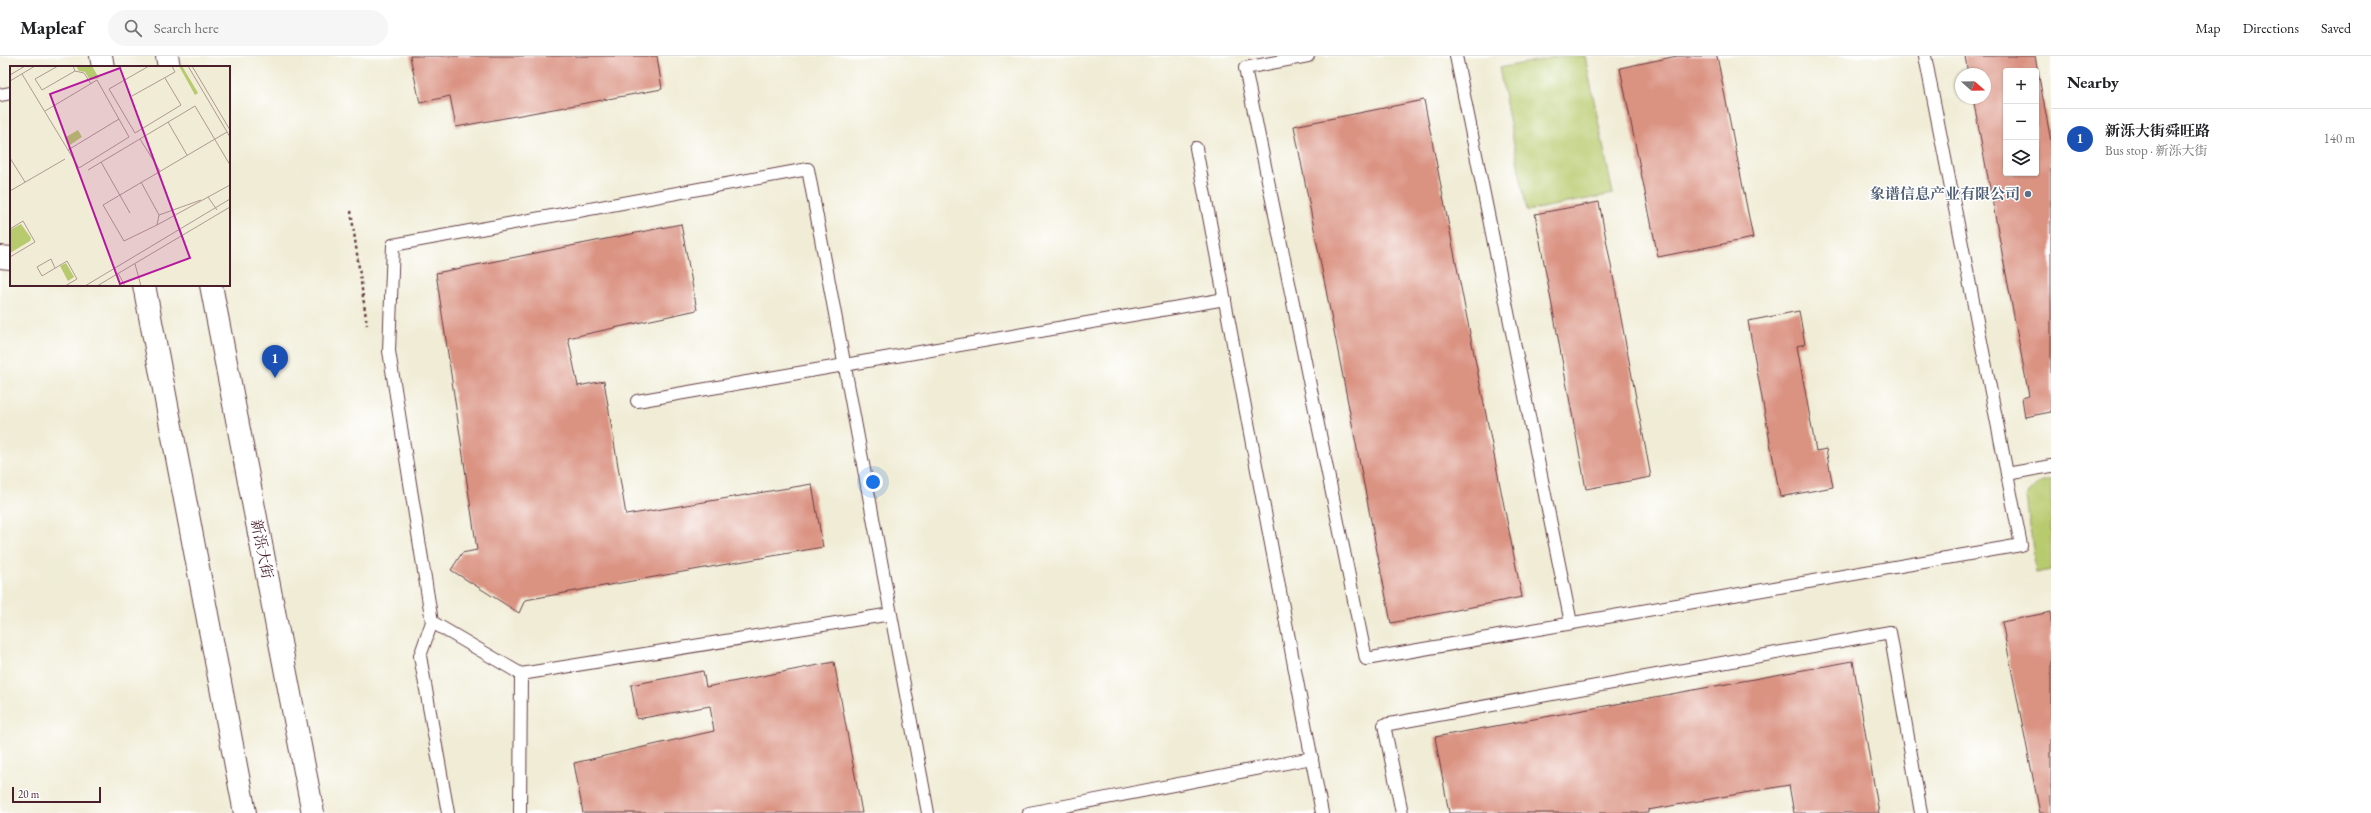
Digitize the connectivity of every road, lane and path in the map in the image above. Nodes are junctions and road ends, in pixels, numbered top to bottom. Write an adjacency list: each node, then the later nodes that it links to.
1 (100, 56): 6 (main road)
2 (167, 56): 7 (main road)
3 (1308, 56): 22 (lane)
4 (1456, 56): 22 (lane)
5 (1925, 56): 19 (lane)
6 (103, 66)
7 (169, 66)
8 (10, 93): 9 (lane)
9 (0, 95)
10 (1196, 148): 14 (lane)
11 (351, 211): 15 (path)
12 (144, 286): 25 (main road)
13 (211, 286): 26 (main road, 新泺大街)
14 (1225, 300): 16 (lane); 24 (lane)
15 (390, 351): 16 (lane); 21 (lane)
16 (845, 365): 17 (lane); 20 (lane)
17 (637, 401)
18 (2051, 466): 19 (lane)
19 (2007, 474): 22 (lane)
20 (891, 614): 23 (lane); 29 (lane)
21 (432, 622): 23 (lane); 27 (lane)
22 (1570, 624)
23 (522, 674): 28 (lane)
24 (1312, 758): 30 (lane); 31 (lane)
25 (245, 813)
26 (313, 813)
27 (448, 813)
28 (520, 813)
29 (928, 813)
30 (1029, 813)
31 (1322, 813)
32 (1402, 813): 33 (lane)
33 (1921, 813)

